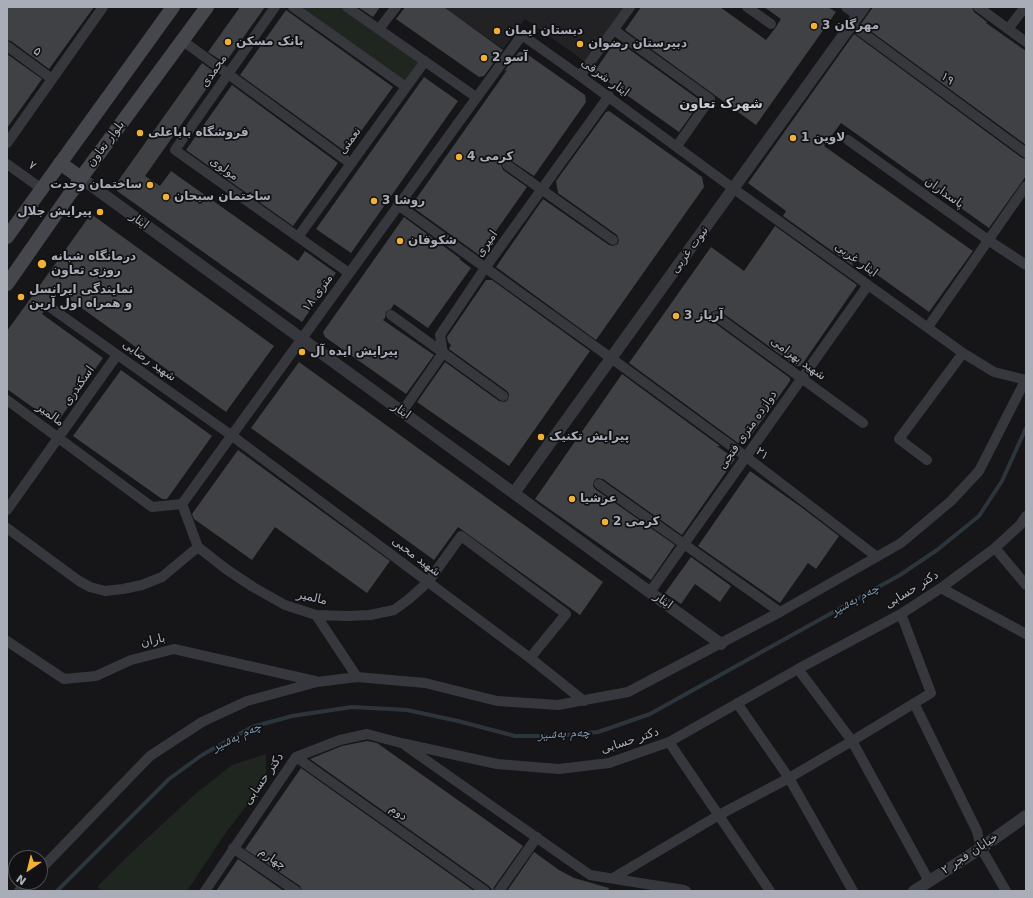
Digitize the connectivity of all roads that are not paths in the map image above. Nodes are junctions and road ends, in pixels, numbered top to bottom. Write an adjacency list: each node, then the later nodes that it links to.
1 (104, 7): 24 (street)
2 (173, 7): 33 (main road)
3 (207, 7): 18 (main road, بلوار تعاون)
4 (275, 7): 22 (street, محمدی)
5 (293, 7): 25 (street)
6 (347, 7): 15 (street)
7 (396, 7): 15 (street)
8 (630, 7): 17 (street)
9 (747, 7): 14 (street)
10 (846, 7): 13 (street, ۱۹)
11 (978, 7): 16 (street)
12 (1025, 7): 16 (street)
13 (858, 16): 32 (street, ۱۹); 41 (street, نبوت غربی)
14 (771, 24)
15 (379, 29): 21 (street)
16 (1008, 29): 19 (street)
17 (614, 30): 23 (street); 30 (street)
18 (183, 41): 22 (street); 37 (main road, بلوار تعاون)
19 (1026, 42)
20 (7, 46): 24 (street, ۵)
21 (425, 61): 25 (street, نعمتی); 27 (street)
22 (228, 74): 31 (street, محمدی); 34 (street)
23 (580, 76): 26 (street, ایثار شرقی); 27 (street, ایثار شرقی)
24 (52, 79): 29 (street)
25 (406, 87): 34 (street, نعمتی)
26 (609, 96): 30 (street, ایثار شرقی); 40 (street, امیری)
27 (476, 97): 42 (street, ۱۸ متری)
28 (848, 140): 46 (street, پاسداران)
29 (7, 143)
30 (677, 146): 41 (street, ایثار شرقی)
31 (175, 150): 44 (street, مولوی)
32 (1026, 153)
33 (60, 163): 37 (main road); 39 (main road)
34 (350, 163): 44 (street, نعمتی)
35 (7, 164): 39 (street, ۷)
36 (506, 165): 40 (street)
37 (81, 178): 50 (main road, بلوار تعاون); 56 (street, ایثار)
38 (1026, 186): 46 (street)
39 (42, 189): 43 (main road)
40 (541, 189): 45 (street); 48 (street, امیری)
41 (734, 189): 51 (street, ایثار غربی); 60 (street, نبوت غربی)
42 (398, 205): 48 (street, ۲۱); 49 (street, ۱۸ متری)
43 (7, 237)
44 (298, 237): 49 (street, مولوی)
45 (612, 240)
46 (988, 240): 47 (street, پاسداران); 55 (street)
47 (1026, 265)
48 (485, 268): 57 (street, امیری); 60 (street, ۲۱)
49 (349, 273): 56 (street, ۱۸ متری)
50 (7, 284)
51 (868, 285): 55 (street, ایثار غربی); 61 (street, دوازده متری فتحی)
52 (51, 308): 59 (street, شهید رضایی)
53 (391, 315): 57 (street)
54 (716, 316): 61 (street, شهید بهرامی)
55 (928, 327): 58 (street, ایثار غربی)
56 (302, 339): 65 (street, ایثار); 67 (street, ۱۸ متری)
57 (443, 353): 63 (street); 65 (street)
58 (963, 353): 62 (street, ایثار غربی); 70 (street)
59 (117, 355): 67 (street, شهید رضایی); 68 (street, اسکندری)
60 (611, 358): 69 (street, ۲۱); 72 (street, نبوت غربی)
61 (801, 378): 66 (street, شهید بهرامی); 69 (street, دوازده متری فتحی)
62 (1026, 379): 80 (street)
63 (503, 396)
64 (7, 400): 68 (street, مالمیر)
65 (402, 412): 72 (street, ایثار)
66 (863, 423)
67 (231, 435): 73 (street, ۱۸ متری); 81 (street, شهید محبی)
68 (59, 437): 73 (street, مالمیر); 74 (street, اسکندری)
69 (745, 456): 77 (street, دوازده متری فتحی); 80 (street, ۲۱)
70 (927, 460)
71 (599, 484): 77 (street)
72 (514, 493): 84 (street, ایثار)
73 (182, 504): 78 (street)
74 (7, 510)
75 (1026, 516): 79 (street, دکتر حسابی)
76 (7, 528): 78 (street)
77 (683, 544): 84 (street, دوازده متری فتحی); 85 (street)
78 (198, 546): 87 (street, مالمیر)
79 (995, 548): 82 (street); 83 (street, دکتر حسابی)
80 (877, 557): 85 (street)
81 (428, 582): 87 (street, مالمیر); 91 (street, شهید محبی); 91 (street, مالمیر)
82 (1026, 585)
83 (941, 588): 86 (street, دکتر حسابی); 88 (street)
84 (650, 592): 90 (street, ایثار)
85 (780, 612): 90 (street)
86 (900, 614): 92 (street, دکتر حسابی); 97 (street)
87 (316, 615): 93 (street)
88 (1026, 634)
89 (7, 641): 94 (street, باران)
90 (721, 644): 95 (street)
91 (530, 658): 95 (street, شهید محبی)
92 (798, 669): 96 (street, دکتر حسابی); 99 (street)
93 (358, 677): 94 (street); 95 (street)
94 (316, 682): 108 (street)
95 (584, 701)
96 (737, 703): 98 (street, دکتر حسابی); 102 (street)
97 (914, 703): 99 (street); 107 (street)
98 (669, 742): 100 (street, دکتر حسابی); 103 (street)
99 (852, 742): 102 (street); 110 (street)
100 (401, 743): 101 (street, دکتر حسابی); 105 (street)
101 (296, 757): 106 (street, دکتر حسابی); 113 (street, دوم)
102 (789, 778): 103 (street); 117 (street)
103 (719, 815): 109 (street); 116 (street)
104 (1026, 816): 107 (street, خیابان فجر ۲)
105 (537, 837): 109 (street); 114 (street)
106 (233, 848): 111 (street, دکتر حسابی); 112 (street, چهارم)
107 (981, 848): 110 (street, خیابان فجر ۲); 119 (street)
108 (48, 862)
109 (613, 878): 115 (street)
110 (929, 881): 118 (street, خیابان فجر ۲)
111 (205, 891)
112 (296, 891)
113 (485, 891)
114 (498, 891)
115 (686, 891)
116 (770, 891)
117 (853, 891)
118 (914, 891)
119 (1006, 891)

